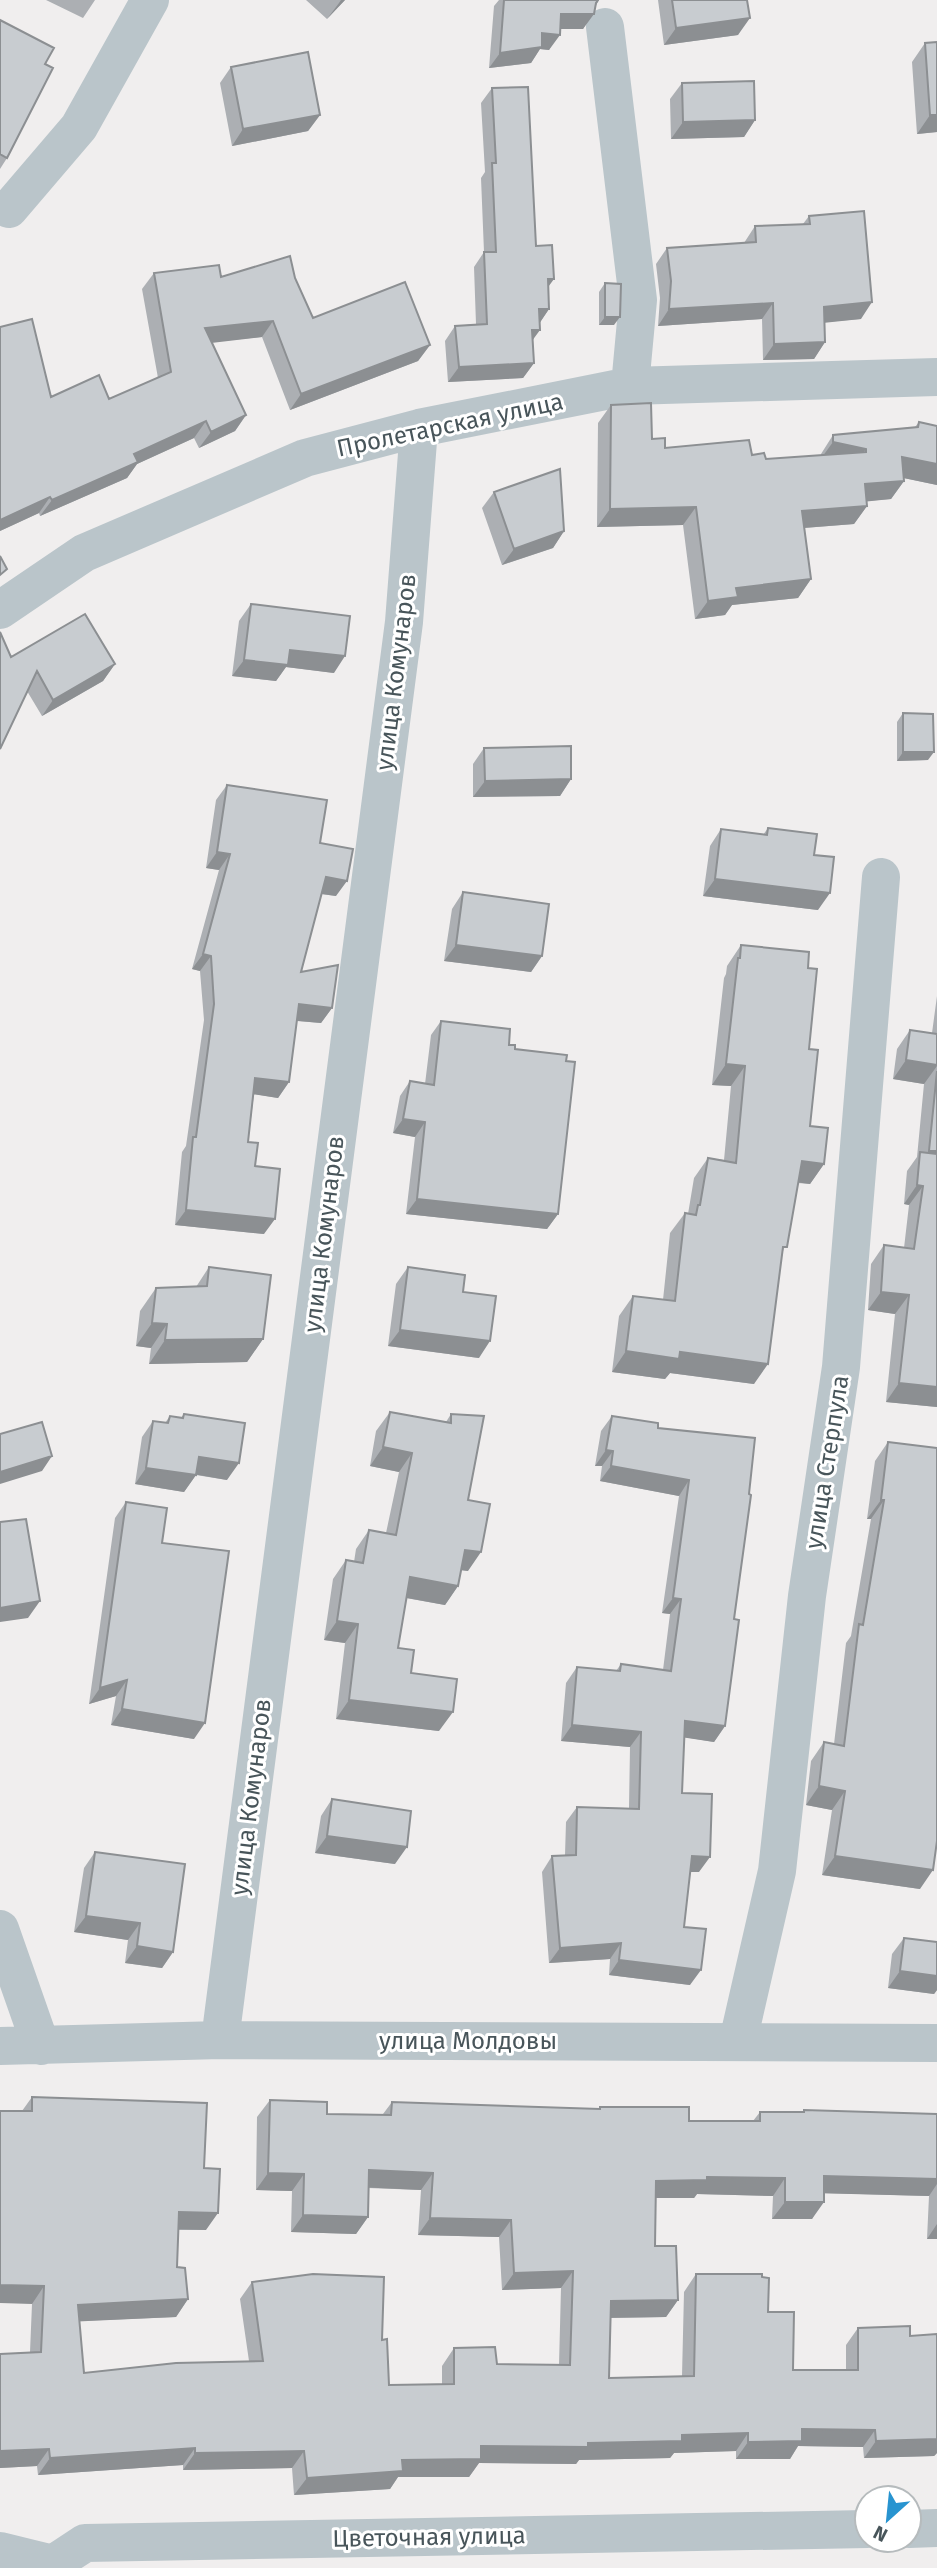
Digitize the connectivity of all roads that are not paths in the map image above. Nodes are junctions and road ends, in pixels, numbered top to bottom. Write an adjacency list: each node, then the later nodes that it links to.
1 (150, 0): 3 (street)
2 (606, 27): 5 (street)
3 (9, 209)
4 (937, 377): 5 (street, Пролетарская улица)
5 (630, 386): 6 (street, Пролетарская улица)
6 (419, 428): 7 (street, Пролетарская улица); 10 (street, улица Комунаров)
7 (0, 610)
8 (881, 877): 11 (street, улица Стерпула)
9 (0, 1929): 14 (street)
10 (220, 2040): 11 (street, улица Молдовы); 14 (street, улица Молдовы)
11 (738, 2041): 12 (street, улица Молдовы)
12 (937, 2043)
13 (0, 2046): 14 (street, улица Молдовы)
14 (41, 2046)
15 (853, 2529): 17 (street, Цветочная улица)
16 (0, 2551): 17 (street, Цветочная улица)
17 (54, 2566)

